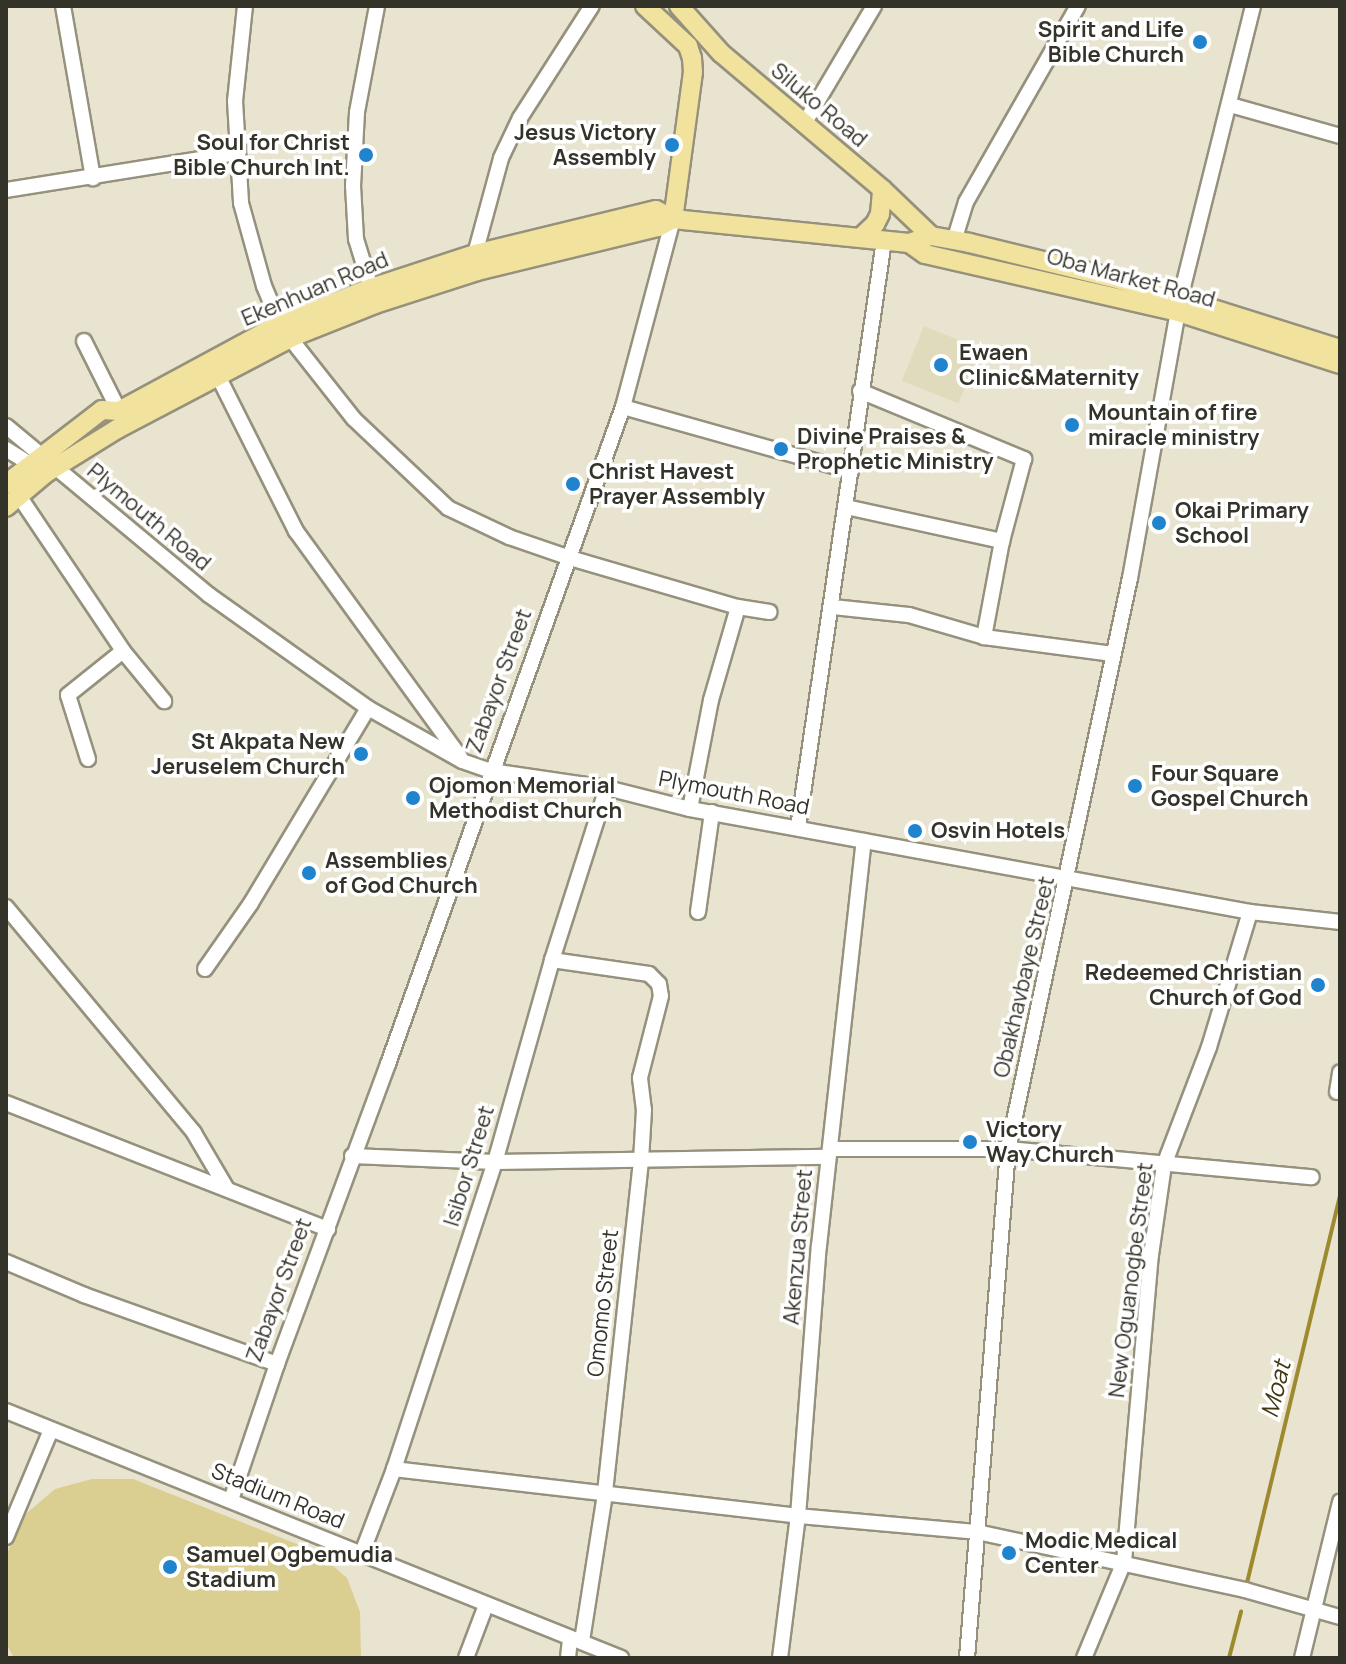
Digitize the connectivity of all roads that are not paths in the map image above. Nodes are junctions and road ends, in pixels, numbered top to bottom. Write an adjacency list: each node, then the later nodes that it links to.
1 (63, 6): 14 (street)
2 (245, 6): 13 (street)
3 (377, 6): 24 (street)
4 (592, 6): 23 (street)
5 (645, 6): 17 (main road, Zabayor Street)
6 (874, 6): 11 (street)
7 (1078, 6): 21 (street)
8 (1253, 6): 10 (street, Obakhavbaye Street)
9 (690, 10): 11 (main road, Siluko Road)
10 (1230, 105): 12 (street); 25 (street, Obakhavbaye Street)
11 (804, 124): 15 (main road, Siluko Road)
12 (1340, 136)
13 (236, 153): 14 (street); 26 (street)
14 (93, 178): 16 (street)
15 (882, 189): 18 (main road, Siluko Road); 19 (main road)
16 (6, 190)
17 (673, 219): 19 (main road, Ekenhuan Road); 23 (main road, Ekenhuan Road); 26 (main road, Ekenhuan Road); 32 (street, Zabayor Street)
18 (931, 236): 21 (main road, Oba Market Road); 22 (main road, Ekenhuan Road)
19 (860, 238): 20 (main road, Ekenhuan Road)
20 (884, 241): 22 (main road, Ekenhuan Road); 31 (street)
21 (954, 241): 25 (main road, Oba Market Road)
22 (909, 243): 25 (main road, Oba Market Road)
23 (475, 254): 24 (main road, Ekenhuan Road)
24 (371, 288): 26 (main road, Ekenhuan Road)
25 (1179, 306): 28 (main road, Oba Market Road); 29 (main road, Oba Market Road); 47 (street, Obakhavbaye Street)
26 (285, 331): 30 (main road, Ekenhuan Road); 33 (main road, Ekenhuan Road); 41 (street)
27 (84, 341): 33 (street)
28 (1340, 349)
29 (1340, 364)
30 (217, 374): 36 (main road, Ekenhuan Road); 51 (street)
31 (860, 391): 37 (street); 40 (street)
32 (623, 407): 37 (street); 41 (street, Zabayor Street)
33 (119, 411): 36 (main road, Ekenhuan Road)
34 (6, 426): 36 (street)
35 (6, 449): 36 (street)
36 (48, 467): 38 (main road, Ekenhuan Road); 49 (street, Plymouth Road)
37 (851, 471): 39 (street)
38 (10, 496): 46 (street)
39 (846, 507): 40 (street); 43 (street)
40 (1002, 541): 45 (street)
41 (570, 558): 42 (street); 52 (street, Zabayor Street)
42 (738, 607): 44 (street); 54 (street)
43 (833, 607): 45 (street); 56 (street)
44 (770, 612)
45 (984, 637): 47 (street)
46 (123, 651): 48 (street); 50 (street)
47 (1113, 654): 58 (street, Obakhavbaye Street)
48 (164, 701)
49 (368, 708): 51 (street, Plymouth Road); 64 (street)
50 (88, 759)
51 (462, 761): 52 (street, Plymouth Road)
52 (491, 771): 53 (street, Plymouth Road); 70 (street, Zabayor Street)
53 (607, 788): 54 (street, Plymouth Road); 63 (street, Isibor Street)
54 (690, 809): 55 (street, Plymouth Road)
55 (712, 812): 56 (street, Plymouth Road); 60 (street)
56 (798, 828): 57 (street, Plymouth Road)
57 (864, 841): 58 (street, Plymouth Road); 69 (street, Akenzua Street)
58 (1069, 877): 61 (street, Plymouth Road); 68 (street, Obakhavbaye Street)
59 (6, 907): 75 (street)
60 (698, 912)
61 (1250, 912): 62 (street, Plymouth Road); 73 (street, New Oguanogbe Street)
62 (1340, 922)
63 (552, 960): 71 (street, Omomo Street); 72 (street, Isibor Street)
64 (205, 969)
65 (1340, 1072): 66 (street)
66 (1337, 1092)
67 (6, 1103): 75 (street)
68 (1008, 1149): 69 (street); 73 (street); 86 (street, Obakhavbaye Street)
69 (829, 1153): 71 (street); 85 (street, Akenzua Street)
70 (352, 1156): 72 (street); 76 (street, Zabayor Street)
71 (641, 1161): 72 (street); 82 (street, Omomo Street)
72 (495, 1162): 81 (street, Isibor Street)
73 (1164, 1165): 74 (street); 89 (street, New Oguanogbe Street)
74 (1312, 1177)
75 (227, 1189): 76 (street)
76 (328, 1229): 78 (street, Zabayor Street)
77 (6, 1262): 78 (street)
78 (277, 1364): 83 (street, Zabayor Street)
79 (6, 1411): 80 (street, Stadium Road)
80 (51, 1430): 83 (street, Stadium Road); 87 (street)
81 (394, 1469): 82 (street); 88 (street, Isibor Street)
82 (605, 1494): 85 (street); 93 (street, Omomo Street)
83 (231, 1500): 88 (street, Stadium Road)
84 (1340, 1502): 91 (street)
85 (798, 1516): 86 (street); 97 (street, Akenzua Street)
86 (977, 1532): 89 (street); 98 (street, Obakhavbaye Street)
87 (6, 1537)
88 (362, 1553): 90 (street, Stadium Road)
89 (1124, 1562): 91 (street); 99 (street, New Oguanogbe Street)
90 (486, 1605): 93 (street, Stadium Road); 94 (street)
91 (1317, 1610): 92 (street); 100 (street)
92 (1340, 1617)
93 (576, 1641): 95 (street, Omomo Street); 96 (street, Stadium Road)
94 (466, 1658)
95 (568, 1658)
96 (621, 1658)
97 (780, 1658)
98 (967, 1658)
99 (1084, 1658)
100 (1302, 1658)

